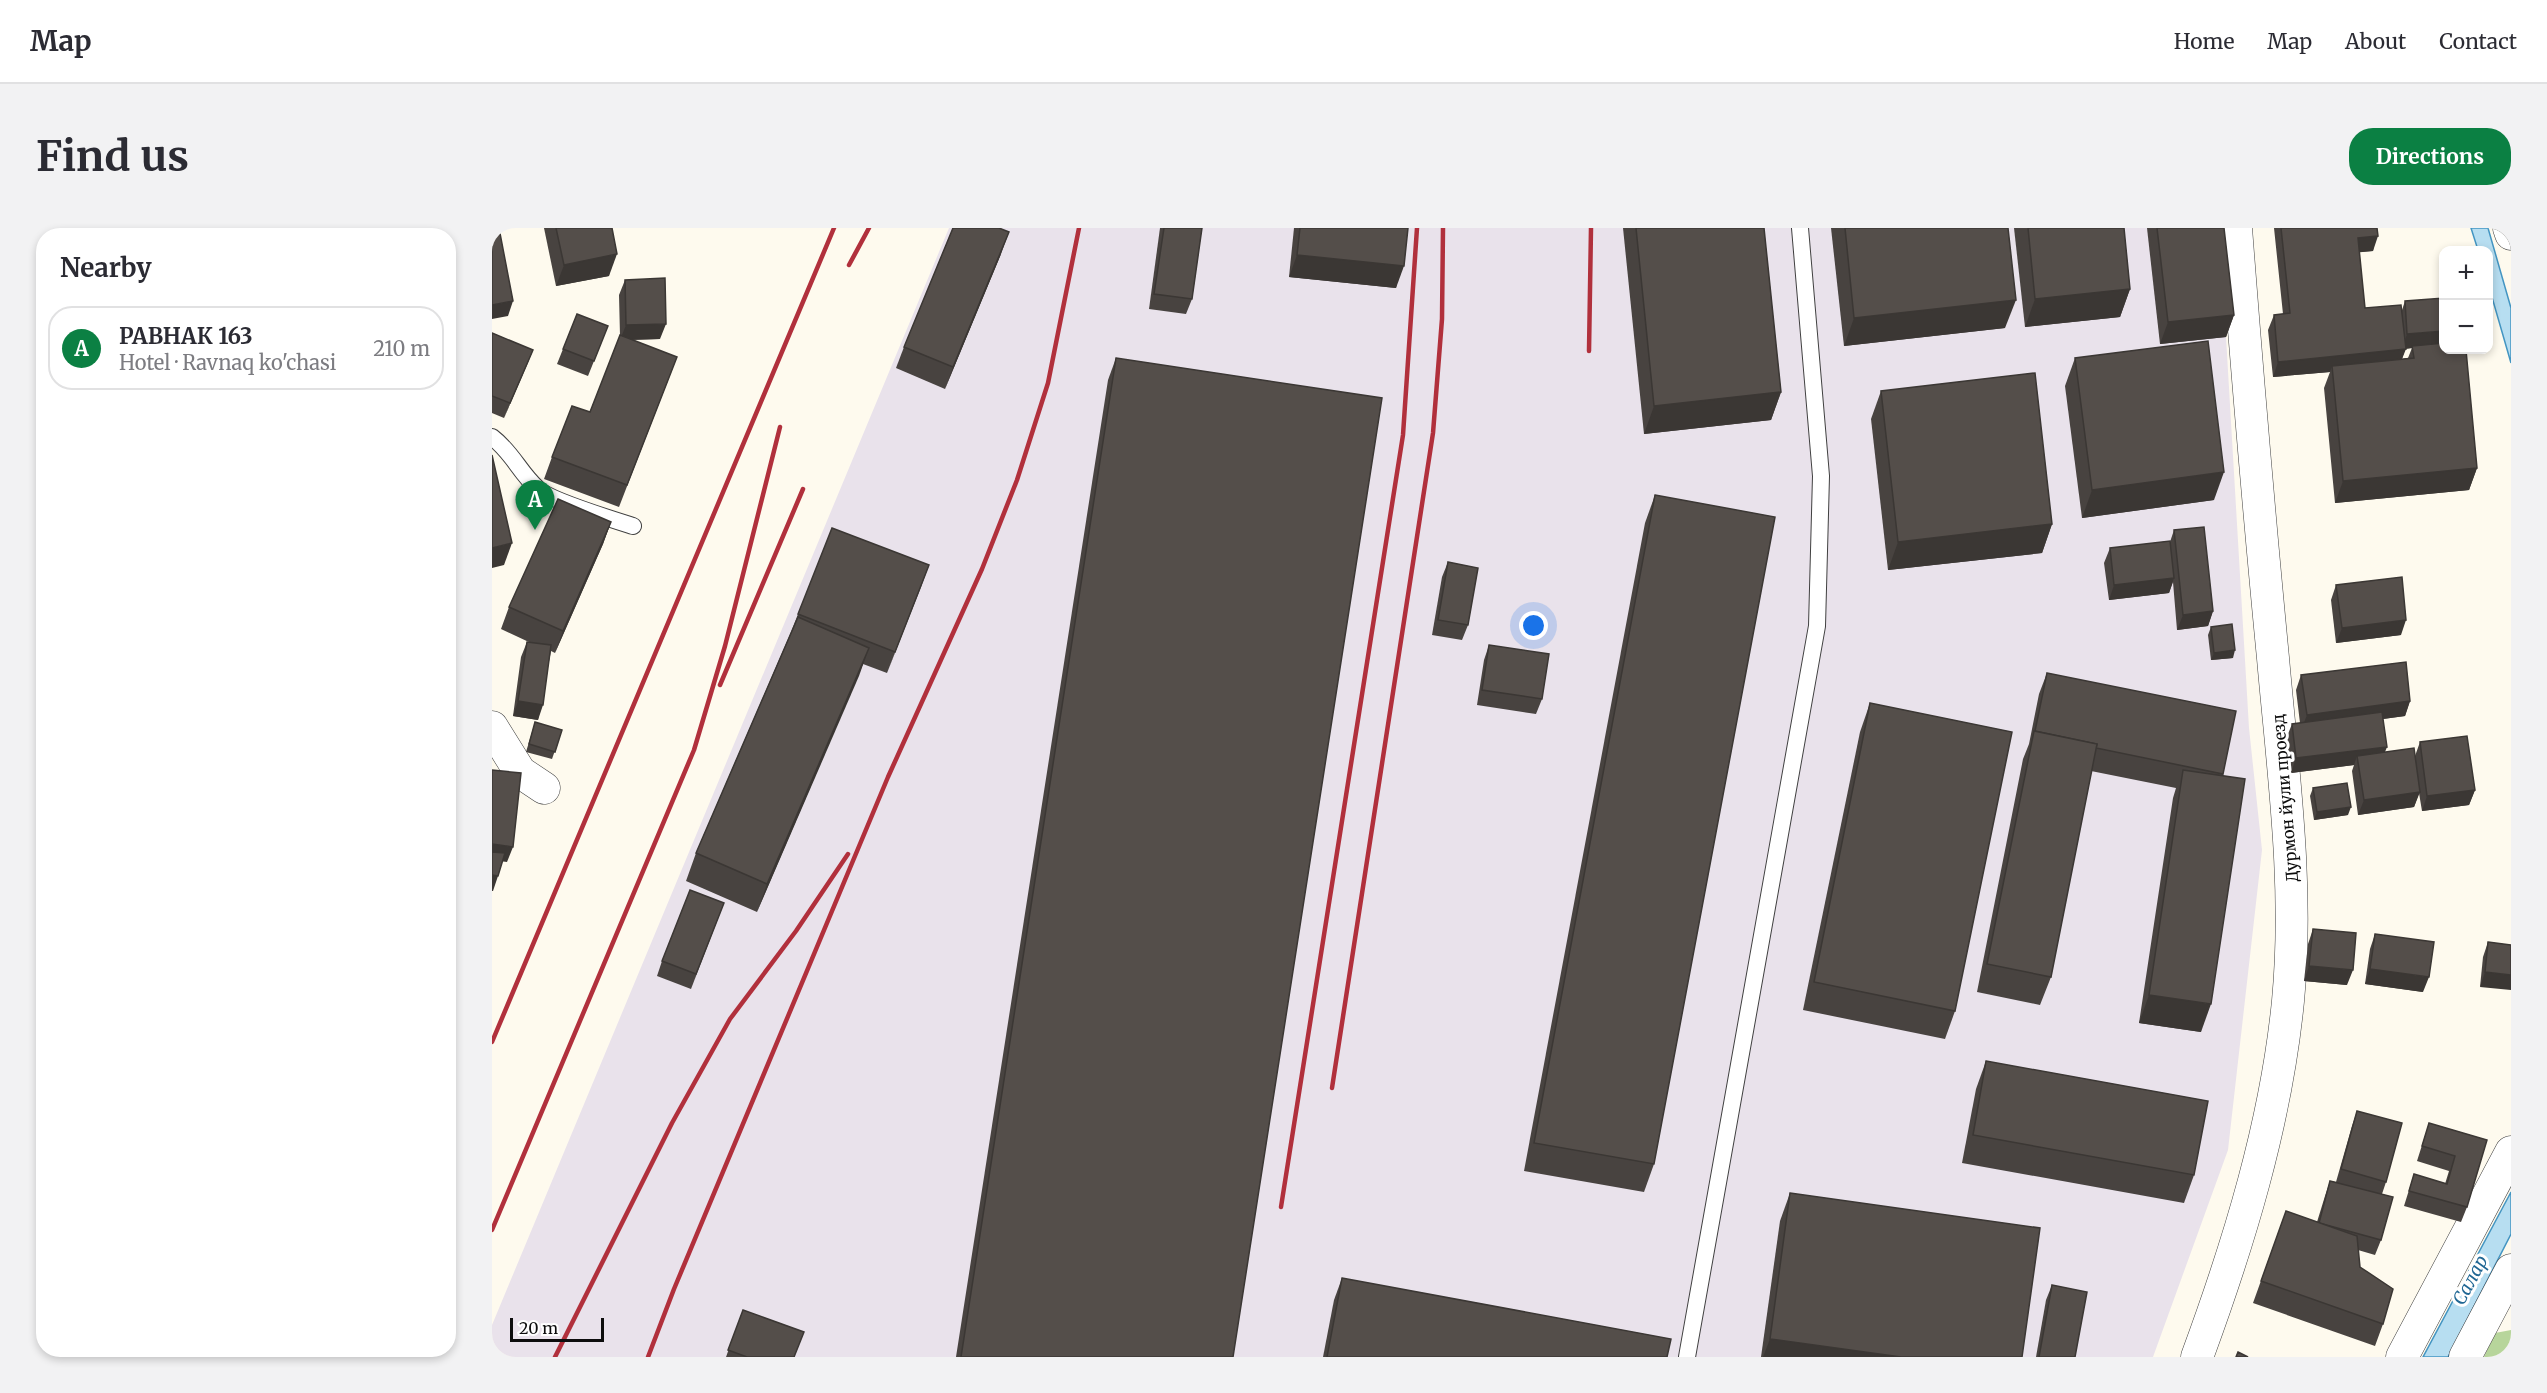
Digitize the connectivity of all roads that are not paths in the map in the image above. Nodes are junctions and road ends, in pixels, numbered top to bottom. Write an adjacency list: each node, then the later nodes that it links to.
1 (1800, 228): 11 (lane)
2 (2236, 228): 12 (street, Дурмон йули проезд)
3 (2509, 228): 4 (street)
4 (2511, 234)
5 (492, 438): 6 (lane)
6 (633, 526)
7 (492, 727): 8 (street)
8 (544, 788)
9 (2511, 1152): 13 (street)
10 (2511, 1270): 14 (street)
11 (1687, 1357)
12 (2197, 1357)
13 (2402, 1357)
14 (2465, 1357)

